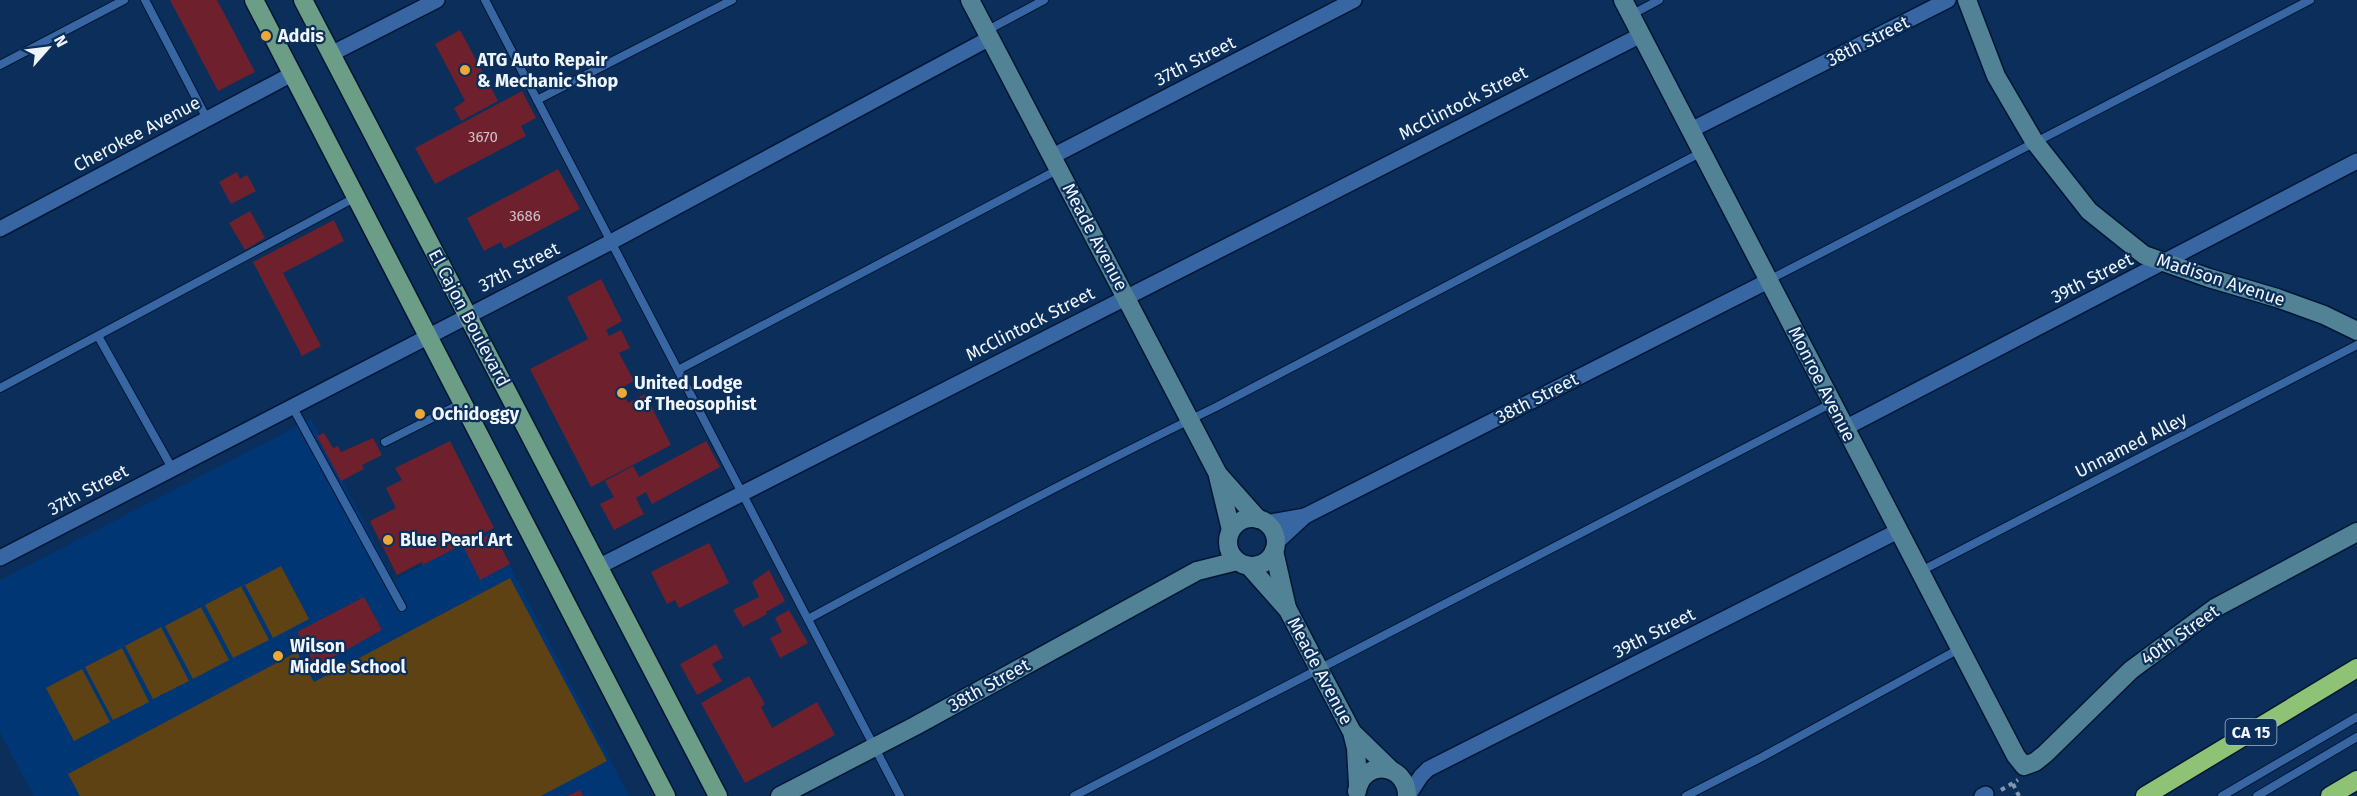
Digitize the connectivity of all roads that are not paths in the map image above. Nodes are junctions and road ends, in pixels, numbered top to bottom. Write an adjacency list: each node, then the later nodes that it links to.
1 (124, 0): 19 (lane)
2 (146, 0): 22 (lane)
3 (254, 0): 20 (main road)
4 (303, 0): 18 (main road, El Cajon Boulevard)
5 (437, 0): 18 (street)
6 (485, 0): 21 (lane)
7 (732, 0): 21 (lane)
8 (970, 0): 17 (street, Meade Avenue)
9 (1044, 0): 17 (lane)
10 (1354, 0): 27 (street, 37th Street)
11 (1659, 0): 15 (lane)
12 (1948, 0): 23 (street, 38th Street)
13 (1967, 0): 24 (street, Madison Avenue)
14 (2310, 0): 24 (lane)
15 (1627, 8): 16 (street, Monroe Avenue)
16 (1641, 34): 23 (street, Monroe Avenue); 33 (street, McClintock Street)
17 (988, 35): 27 (street, Meade Avenue); 30 (street, 37th Street)
18 (331, 54): 34 (main road, El Cajon Boulevard)
19 (0, 65)
20 (292, 74): 22 (street, Cherokee Avenue); 28 (main road)
21 (537, 100): 30 (lane)
22 (207, 119): 29 (street, Cherokee Avenue)
23 (1691, 130): 25 (street, Monroe Avenue)
24 (2034, 141): 31 (street, Madison Avenue); 32 (lane)
25 (1702, 152): 32 (street, Monroe Avenue); 44 (lane)
26 (2357, 161): 31 (street, 39th Street)
27 (1056, 163): 33 (street, Meade Avenue); 39 (lane)
28 (356, 197): 36 (lane); 37 (main road)
29 (0, 229)
30 (611, 242): 34 (street, 37th Street); 39 (lane)
31 (2165, 262): 35 (street, Madison Avenue); 45 (street, 39th Street)
32 (1768, 281): 42 (street, Monroe Avenue); 50 (street, 38th Street)
33 (1126, 297): 44 (street, Meade Avenue); 49 (street, McClintock Street)
34 (467, 315): 37 (street, 37th Street); 58 (main road, El Cajon Boulevard)
35 (2357, 331)
36 (98, 336): 40 (lane); 47 (lane)
37 (427, 336): 41 (main road); 43 (street, 37th Street)
38 (2357, 345): 60 (lane, Unnamed Alley)
39 (678, 370): 49 (lane)
40 (0, 388)
41 (462, 403): 46 (lane); 76 (main road)
42 (1832, 403): 45 (street, Monroe Avenue); 66 (lane)
43 (292, 406): 47 (street, 37th Street); 61 (lane)
44 (1189, 420): 48 (street, Meade Avenue); 63 (lane)
45 (1845, 428): 52 (street, Monroe Avenue)
46 (385, 442)
47 (172, 468): 56 (street, 37th Street)
48 (1218, 474): 51 (street, Meade Avenue); 54 (street, Meade Avenue)
49 (742, 494): 58 (street, McClintock Street); 63 (lane)
50 (1305, 516): 51 (street, 38th Street); 55 (street, 38th Street)
51 (1262, 521): 54 (street); 55 (street)
52 (1898, 531): 60 (street, Monroe Avenue); 72 (street, 39th Street)
53 (2357, 532): 71 (street, 40th Street)
54 (1230, 536): 57 (street); 59 (street, 38th Street)
55 (1275, 547): 57 (street); 62 (street, Meade Avenue)
56 (0, 558)
57 (1243, 563): 59 (street, 38th Street); 62 (street, Meade Avenue)
58 (598, 567): 77 (main road, El Cajon Boulevard)
59 (1197, 571): 70 (street, 38th Street)
60 (1919, 572): 64 (street, Monroe Avenue)
61 (402, 607)
62 (1288, 610): 66 (street, Meade Avenue)
63 (808, 619): 70 (lane)
64 (1959, 648): 71 (street, Monroe Avenue); 82 (lane)
65 (2357, 668): 83 (highway, CA 15)
66 (1318, 669): 68 (street, Meade Avenue); 80 (lane)
67 (2357, 717): 84 (lane)
68 (1352, 732): 73 (street, Meade Avenue); 75 (street, Meade Avenue)
69 (2357, 737): 85 (lane)
70 (875, 747): 78 (street, 38th Street); 79 (lane)
71 (2024, 766)
72 (1428, 769): 73 (street, 39th Street); 81 (street, 39th Street)
73 (1391, 770): 75 (street, Meade Avenue); 81 (street, Meade Avenue)
74 (2357, 780): 86 (highway)
75 (1356, 792)
76 (666, 796)
77 (718, 796)
78 (780, 796)
79 (900, 796)
80 (1074, 796)
81 (1408, 796)
82 (1686, 796)
83 (2145, 796)
84 (2222, 796)
85 (2257, 796)
86 (2330, 796)

